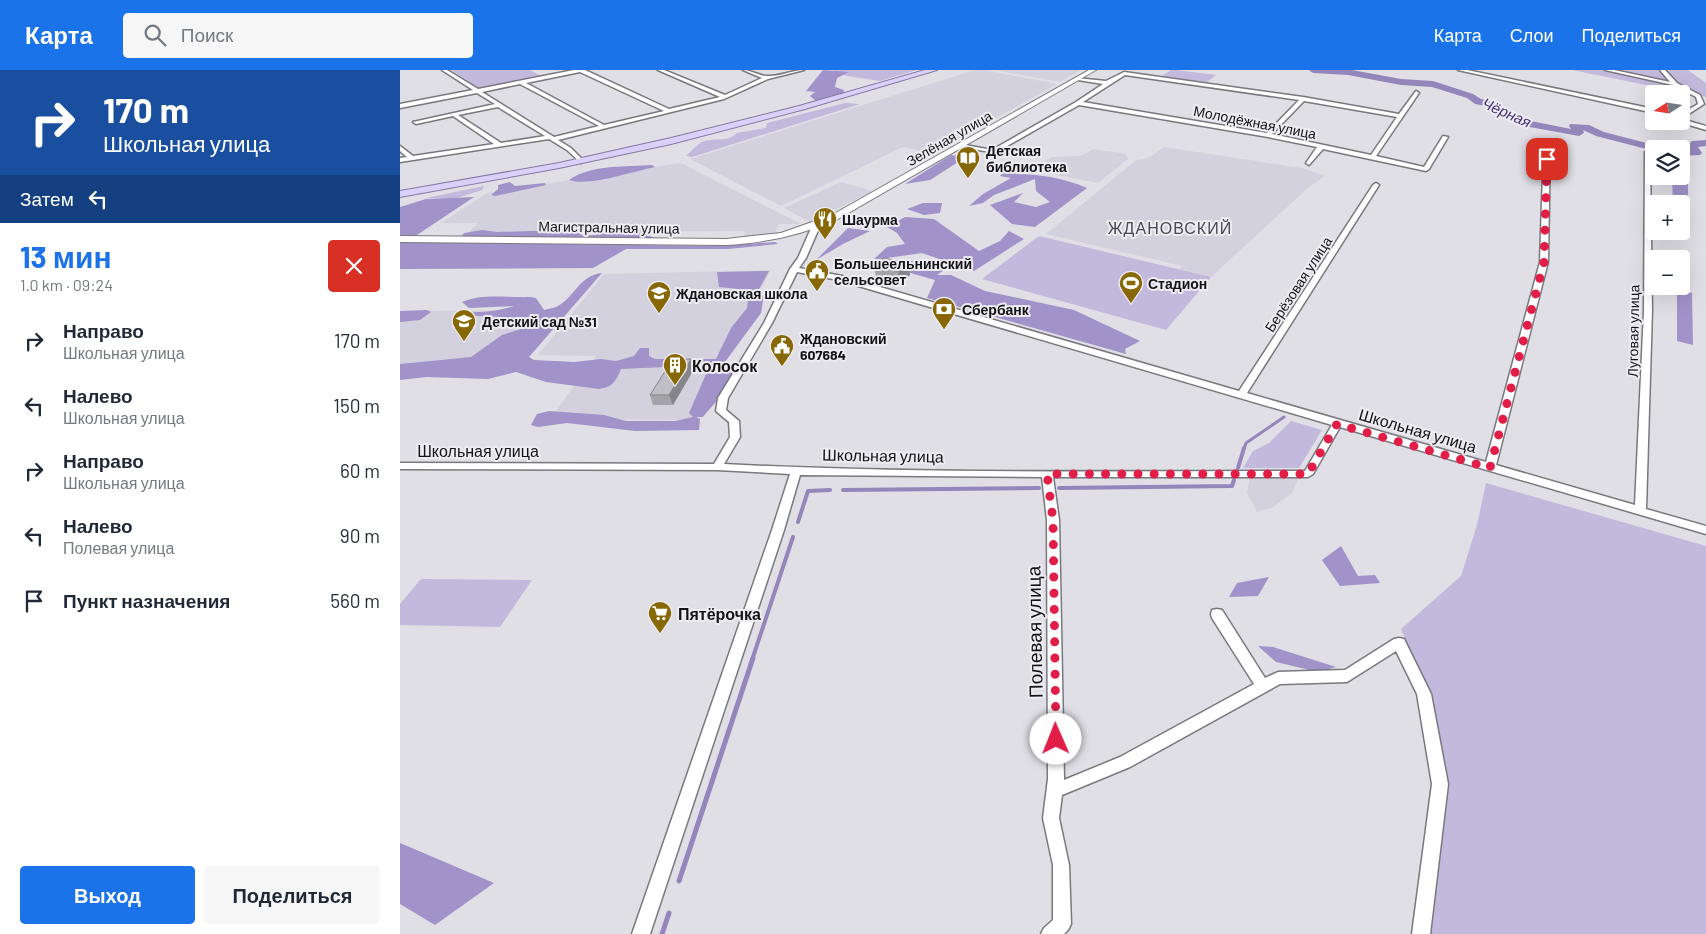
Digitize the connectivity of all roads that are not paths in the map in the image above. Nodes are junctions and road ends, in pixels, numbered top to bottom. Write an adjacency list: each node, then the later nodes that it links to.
1 (444, 70): 16 (street)
2 (581, 70): 13 (street); 25 (street)
3 (660, 70): 19 (street)
4 (745, 70): 11 (street)
5 (802, 70): 11 (street)
6 (933, 70): 44 (main road)
7 (1093, 70): 12 (street, Зелёная улица)
8 (1460, 70): 24 (street)
9 (1607, 70): 15 (street)
10 (1662, 70): 15 (street)
11 (766, 78): 19 (street)
12 (1078, 79): 14 (street); 38 (street, Зелёная улица)
13 (521, 82): 16 (street); 31 (street)
14 (1107, 83): 20 (street); 21 (street)
15 (1675, 84)
16 (477, 91): 22 (street); 23 (street)
17 (1416, 92): 28 (street)
18 (1690, 92): 26 (street)
19 (725, 97): 25 (street)
20 (1303, 99): 28 (street); 33 (street)
21 (1078, 103): 33 (street, Молодёжная улица); 38 (street)
22 (499, 104): 27 (street); 34 (street)
23 (400, 106)
24 (1645, 109)
25 (669, 111): 31 (street)
26 (1690, 111)
27 (453, 114): 29 (street); 37 (street)
28 (1401, 116): 42 (street)
29 (416, 122)
30 (1690, 124): 32 (street)
31 (604, 127): 34 (street)
32 (1706, 128)
33 (1268, 135): 40 (street, Молодёжная улица)
34 (552, 138): 37 (street); 44 (street)
35 (1445, 138): 42 (street, Молодёжная улица)
36 (1547, 142): 56 (street)
37 (500, 145): 41 (street)
38 (960, 146): 49 (street, Зелёная улица)
39 (400, 148): 41 (street)
40 (1320, 148): 42 (street, Молодёжная улица); 45 (street)
41 (412, 158): 43 (street)
42 (1372, 158)
43 (400, 160)
44 (581, 161): 48 (main road)
45 (1309, 163)
46 (1376, 185): 52 (street, Берёзовая улица)
47 (1648, 185): 59 (street, Луговая улица)
48 (400, 194)
49 (816, 226): 50 (street, Магистральная улица); 51 (street)
50 (400, 239)
51 (794, 269): 52 (street, Школьная улица); 55 (street)
52 (1242, 396): 53 (street, Школьная улица)
53 (1337, 424): 56 (street, Школьная улица); 58 (street, Школьная улица)
54 (400, 466): 55 (street, Школьная улица)
55 (717, 467): 57 (street, Школьная улица)
56 (1490, 468): 59 (street, Школьная улица)
57 (796, 471): 58 (street, Школьная улица); 64 (street)
58 (1047, 474): 63 (street, Полевая улица)
59 (1640, 511): 60 (street, Школьная улица)
60 (1706, 530)
61 (1217, 614): 62 (street)
62 (1263, 686): 63 (street); 66 (street)
63 (1054, 791): 65 (street, Полевая улица)
64 (641, 934)
65 (1050, 934)
66 (1421, 934)

